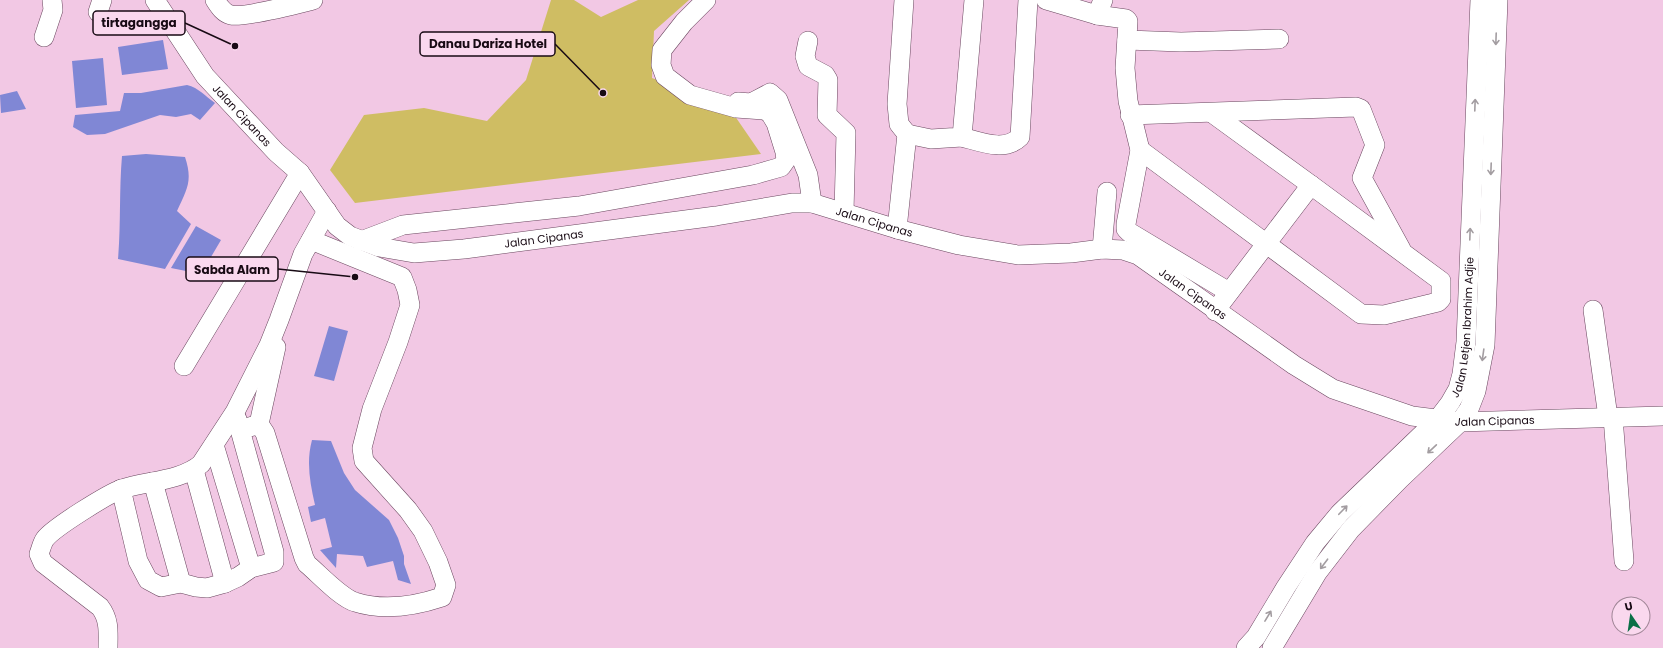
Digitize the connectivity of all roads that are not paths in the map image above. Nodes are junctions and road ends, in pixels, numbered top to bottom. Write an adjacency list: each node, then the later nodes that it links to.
1 (52, 0): 13 (street)
2 (155, 0): 23 (street, Jalan Cipanas)
3 (215, 0): 4 (street)
4 (313, 0)
5 (706, 0): 31 (street)
6 (904, 0): 20 (street)
7 (974, 0): 21 (street)
8 (1028, 0): 21 (street)
9 (1046, 0): 12 (street)
10 (1480, 0): 42 (street, Jalan Letjen Ibrahim Adjie, one-way to 10)
11 (1498, 0): 44 (street, Jalan Letjen Ibrahim Adjie, one-way to 44)
12 (1100, 8): 15 (street)
13 (44, 37)
14 (1279, 39): 15 (street)
15 (1127, 40): 19 (street)
16 (808, 41): 28 (street)
17 (686, 80): 26 (street)
18 (1212, 113): 19 (street); 24 (street); 34 (street)
19 (1130, 116): 22 (street)
20 (907, 134): 21 (street); 29 (street)
21 (962, 137)
22 (1140, 150): 32 (street); 35 (street)
23 (300, 173): 27 (street, Jalan Cipanas); 39 (street)
24 (1311, 185): 32 (street); 34 (street)
25 (1107, 192): 33 (street)
26 (812, 203): 28 (street, Jalan Cipanas); 31 (street, Jalan Cipanas)
27 (327, 211): 30 (street); 31 (street, Jalan Cipanas)
28 (844, 212): 29 (street, Jalan Cipanas)
29 (897, 229): 33 (street, Jalan Cipanas)
30 (311, 240): 38 (street); 45 (street)
31 (362, 241)
32 (1267, 244): 34 (street); 35 (street)
33 (1102, 249): 37 (street, Jalan Cipanas)
34 (1404, 254)
35 (1229, 292): 37 (street)
36 (1594, 310): 41 (street)
37 (1215, 311): 42 (street, Jalan Cipanas)
38 (279, 320): 43 (street); 45 (street)
39 (184, 366)
40 (1663, 416): 41 (street, Jalan Cipanas)
41 (1610, 417): 44 (street, Jalan Cipanas); 50 (street)
42 (1437, 420): 44 (street, Jalan Cipanas); 55 (street, Jalan Letjen Ibrahim Adjie, one-way to 42)
43 (237, 421): 45 (street); 46 (street); 51 (street)
44 (1460, 422): 56 (street, Jalan Letjen Ibrahim Adjie, one-way to 56)
45 (259, 424)
46 (214, 445): 47 (street); 51 (street)
47 (194, 470): 48 (street); 53 (street)
48 (153, 482): 49 (street); 52 (street)
49 (121, 489): 52 (street); 54 (street)
50 (1624, 561)
51 (251, 568): 53 (street)
52 (181, 583): 53 (street)
53 (225, 583)
54 (108, 648)
55 (1246, 648)
56 (1272, 648)

